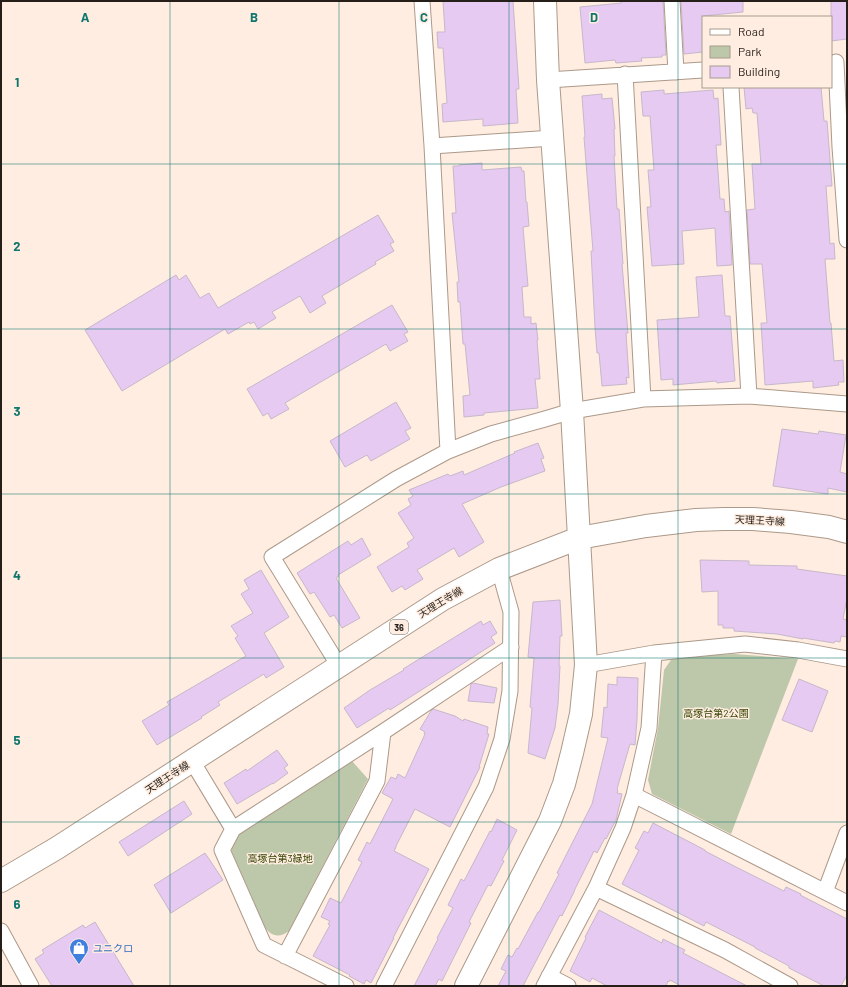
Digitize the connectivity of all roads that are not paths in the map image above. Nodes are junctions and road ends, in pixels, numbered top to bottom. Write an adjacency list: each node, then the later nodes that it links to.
1 (422, 1): 11 (street)
2 (545, 1): 8 (street)
3 (672, 1): 6 (street)
4 (838, 61): 12 (street)
5 (702, 70): 6 (street)
6 (676, 72): 7 (street)
7 (625, 74): 8 (street); 16 (street)
8 (548, 80): 10 (street)
9 (731, 88): 15 (street)
10 (553, 138): 11 (street); 18 (street)
11 (432, 146): 19 (street)
12 (844, 147): 13 (street)
13 (847, 234): 14 (street)
14 (847, 240)
15 (749, 396): 16 (street); 17 (street)
16 (643, 399): 18 (street)
17 (847, 404)
18 (572, 411): 19 (street); 21 (street)
19 (448, 451): 27 (street)
20 (847, 532): 21 (street, 天理王寺線 / 36)
21 (578, 538): 22 (street, 天理王寺線 / 36); 26 (street)
22 (499, 569): 23 (street); 27 (street, 天理王寺線 / 36)
23 (511, 648): 28 (street); 42 (street)
24 (654, 653): 25 (street); 26 (street); 30 (street)
25 (847, 659)
26 (586, 665): 43 (street)
27 (339, 666): 29 (street, 天理王寺線 / 36)
28 (383, 732): 31 (street); 38 (street)
29 (192, 761): 31 (street); 33 (street, 天理王寺線 / 36)
30 (634, 795): 34 (street); 35 (street)
31 (233, 829): 38 (street)
32 (847, 833): 35 (street)
33 (1, 881)
34 (596, 888): 39 (street); 45 (street)
35 (826, 892): 36 (street)
36 (847, 903)
37 (1, 931): 40 (street)
38 (285, 956): 41 (street)
39 (547, 981): 44 (street)
40 (30, 986)
41 (346, 986)
42 (384, 986)
43 (466, 986)
44 (568, 986)
45 (790, 986)

